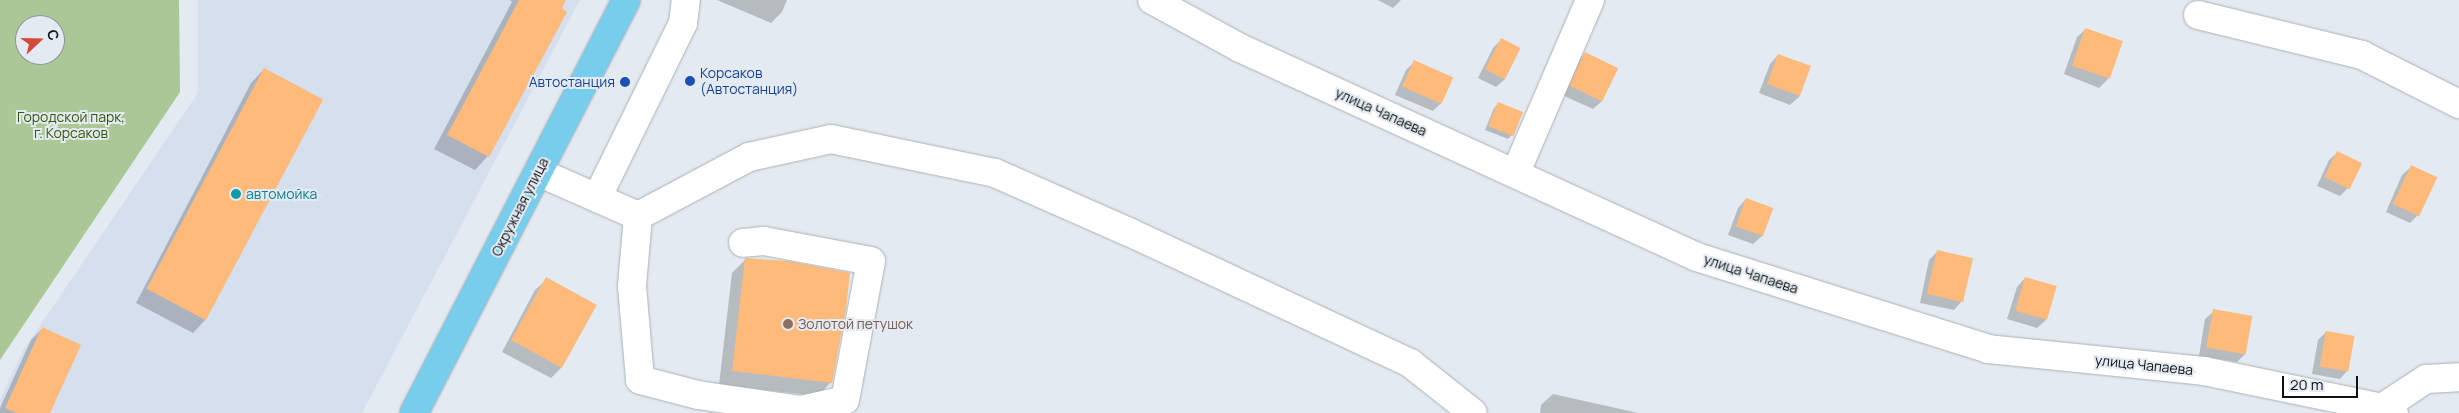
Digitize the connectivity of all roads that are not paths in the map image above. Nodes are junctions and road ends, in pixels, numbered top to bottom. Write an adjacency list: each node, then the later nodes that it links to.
1 (626, 0): 7 (main road, Окружная улица)
2 (686, 0): 9 (street)
3 (1152, 0): 8 (street, улица Чапаева)
4 (1590, 0): 8 (street)
5 (2198, 15): 6 (street)
6 (2459, 104)
7 (538, 172): 9 (street); 14 (main road, Окружная улица)
8 (1516, 172): 13 (street, улица Чапаева)
9 (597, 198): 10 (street)
10 (638, 216): 11 (street); 15 (street)
11 (743, 243)
12 (2459, 377): 13 (street)
13 (2388, 410)
14 (414, 413)
15 (1473, 413)

